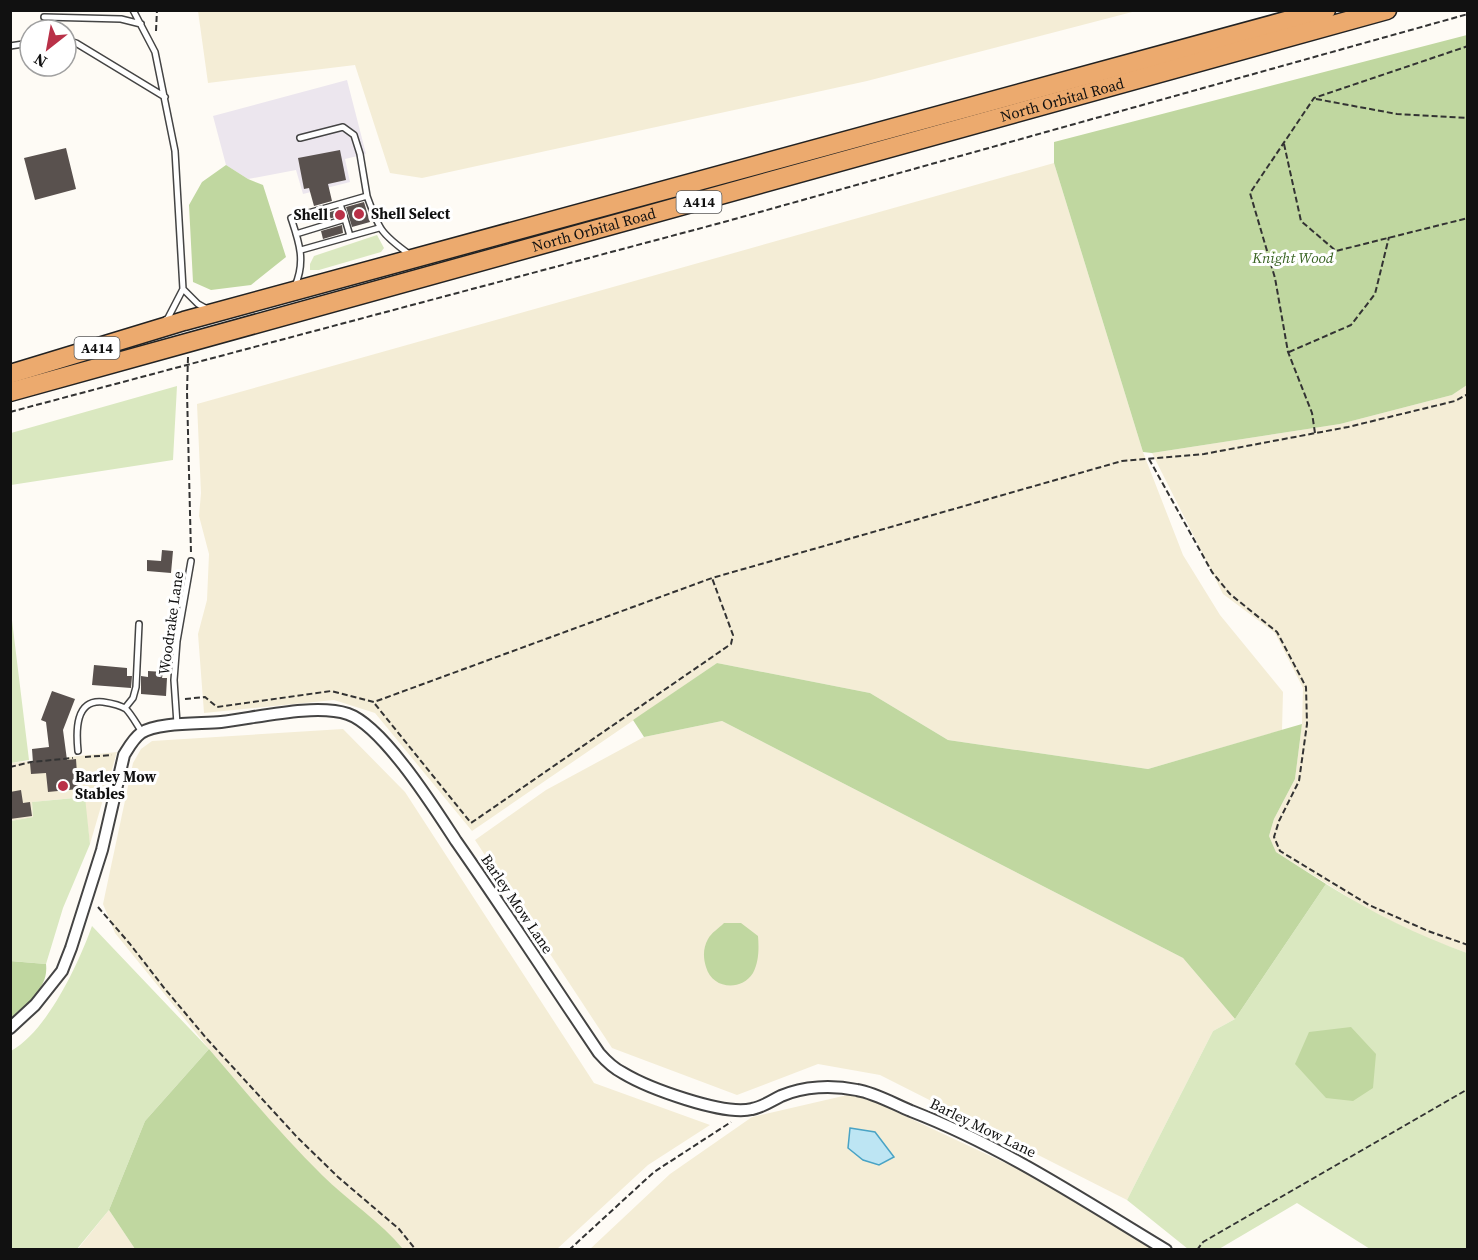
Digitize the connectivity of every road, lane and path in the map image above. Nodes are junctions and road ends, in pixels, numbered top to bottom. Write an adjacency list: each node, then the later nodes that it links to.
1 (133, 10): 6 (lane)
2 (1326, 10): 23 (highway, North Orbital Road / A414)
3 (1387, 10): 32 (highway, North Orbital Road / A414)
4 (1467, 14): 30 (path)
5 (44, 16): 6 (lane)
6 (141, 24): 9 (lane)
7 (78, 45): 9 (lane)
8 (1467, 46): 10 (path)
9 (165, 97): 24 (lane)
10 (1314, 98): 11 (path); 13 (path)
11 (1467, 118)
12 (300, 138): 14 (lane)
13 (1284, 144): 21 (path); 28 (path)
14 (367, 196): 15 (lane); 18 (lane)
15 (340, 204): 17 (lane); 19 (lane)
16 (1467, 218): 21 (path)
17 (345, 219): 19 (lane); 20 (lane)
18 (379, 228): 20 (lane); 23 (lane)
19 (296, 234): 22 (lane)
20 (350, 236): 22 (lane)
21 (1389, 237): 28 (path)
22 (301, 250): 25 (lane)
23 (414, 258): 25 (highway, North Orbital Road / A414)
24 (183, 290): 26 (lane); 27 (lane)
25 (292, 293): 26 (highway, North Orbital Road / A414)
26 (215, 313): 27 (highway, North Orbital Road / A414)
27 (139, 335): 31 (highway, North Orbital Road / A414)
28 (1288, 352): 35 (path)
29 (188, 354): 30 (path)
30 (189, 364): 34 (path); 37 (path)
31 (10, 374)
32 (10, 392)
33 (1467, 393): 35 (path)
34 (10, 412)
35 (1315, 433): 36 (path)
36 (1149, 459): 38 (path); 51 (path)
37 (191, 561): 40 (lane, Woodrake Lane)
38 (712, 578): 41 (path); 41 (path)
39 (140, 624): 42 (lane)
40 (176, 700): 41 (path); 43 (lane, Woodrake Lane)
41 (374, 702)
42 (125, 708): 44 (lane); 45 (lane)
43 (177, 724): 44 (street, Barley Mow Lane); 54 (street, Barley Mow Lane)
44 (142, 732): 46 (street)
45 (78, 751)
46 (124, 755): 47 (path); 50 (street)
47 (84, 757)
48 (74, 758): 49 (path)
49 (10, 767)
50 (87, 895): 52 (street); 55 (path)
51 (1467, 945)
52 (10, 1028)
53 (1467, 1089): 58 (path)
54 (750, 1110): 56 (path); 57 (street, Barley Mow Lane)
55 (416, 1250)
56 (569, 1250)
57 (1166, 1250)
58 (1197, 1250)

